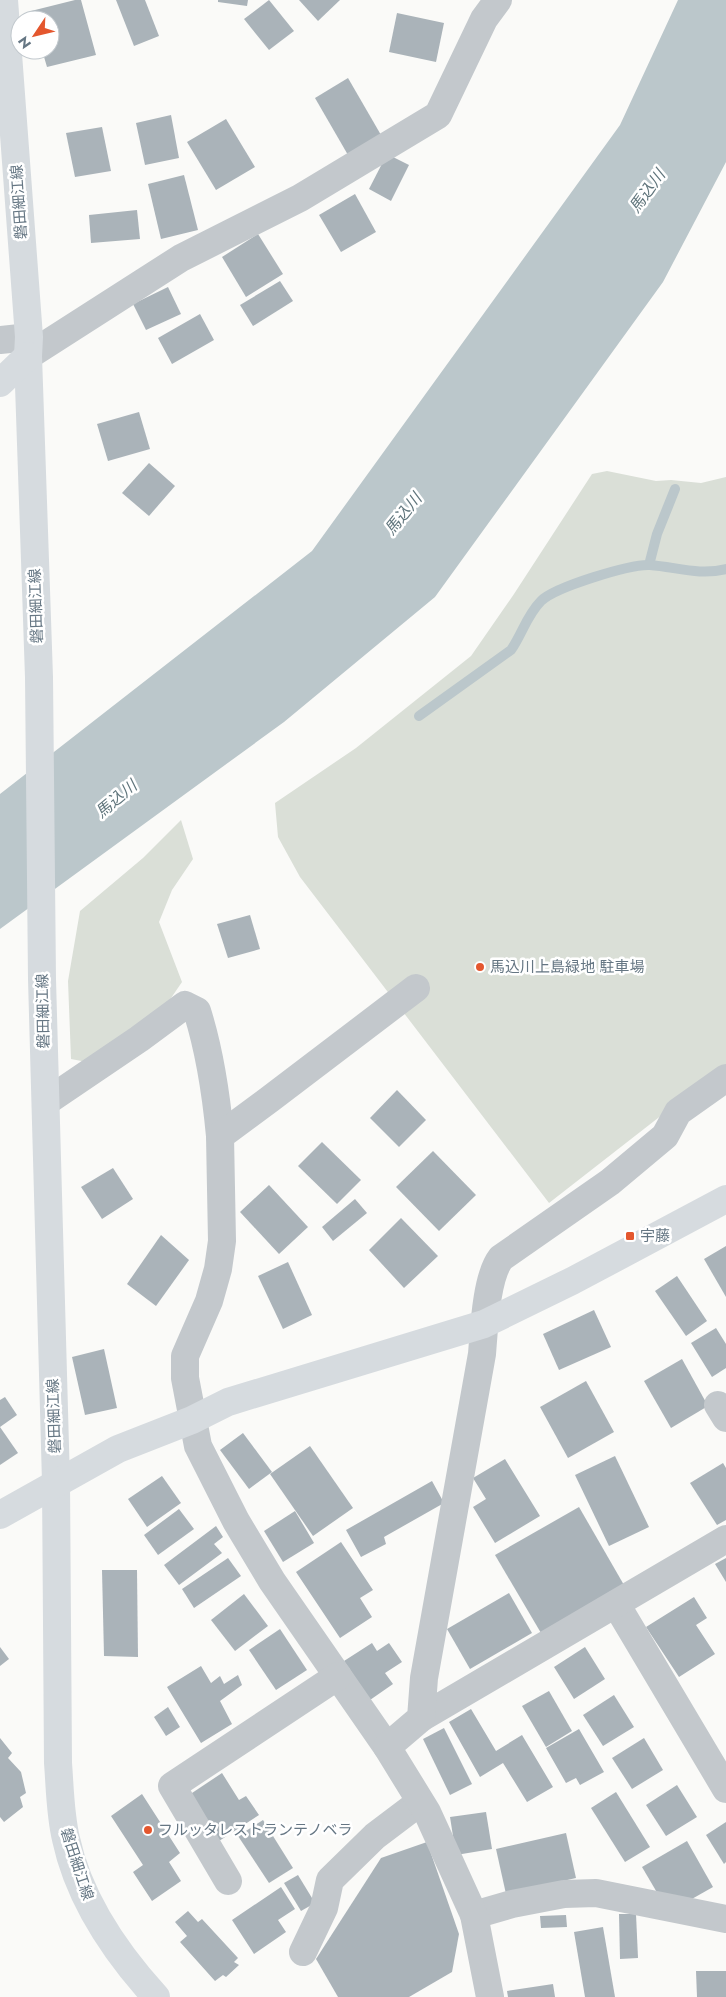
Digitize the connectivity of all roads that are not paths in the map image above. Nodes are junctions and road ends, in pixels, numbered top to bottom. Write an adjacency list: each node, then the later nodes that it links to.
1 (4, 0): 3 (main road, 磐田細江線)
2 (498, 0): 5 (street)
3 (6, 96): 5 (main road, 磐田細江線)
4 (0, 340): 5 (street)
5 (28, 347): 6 (main road); 9 (main road, 磐田細江線)
6 (0, 383)
7 (416, 988): 10 (street)
8 (726, 1078): 12 (street)
9 (46, 1102): 10 (street); 14 (main road, 磐田細江線)
10 (220, 1136): 13 (street)
11 (726, 1200): 12 (main road)
12 (484, 1324): 13 (main road); 19 (street)
13 (192, 1420): 14 (main road); 18 (street)
14 (56, 1482): 15 (main road); 27 (main road, 磐田細江線)
15 (0, 1515)
16 (726, 1539): 17 (street)
17 (616, 1604): 19 (street); 21 (street)
18 (338, 1676): 20 (street); 23 (street)
19 (421, 1718): 20 (street)
20 (387, 1747): 22 (street)
21 (726, 1789)
22 (420, 1802): 24 (street); 26 (street)
23 (228, 1881)
24 (474, 1915): 25 (street); 28 (street)
25 (726, 1919)
26 (302, 1952)
27 (156, 1997)
28 (490, 1997)

